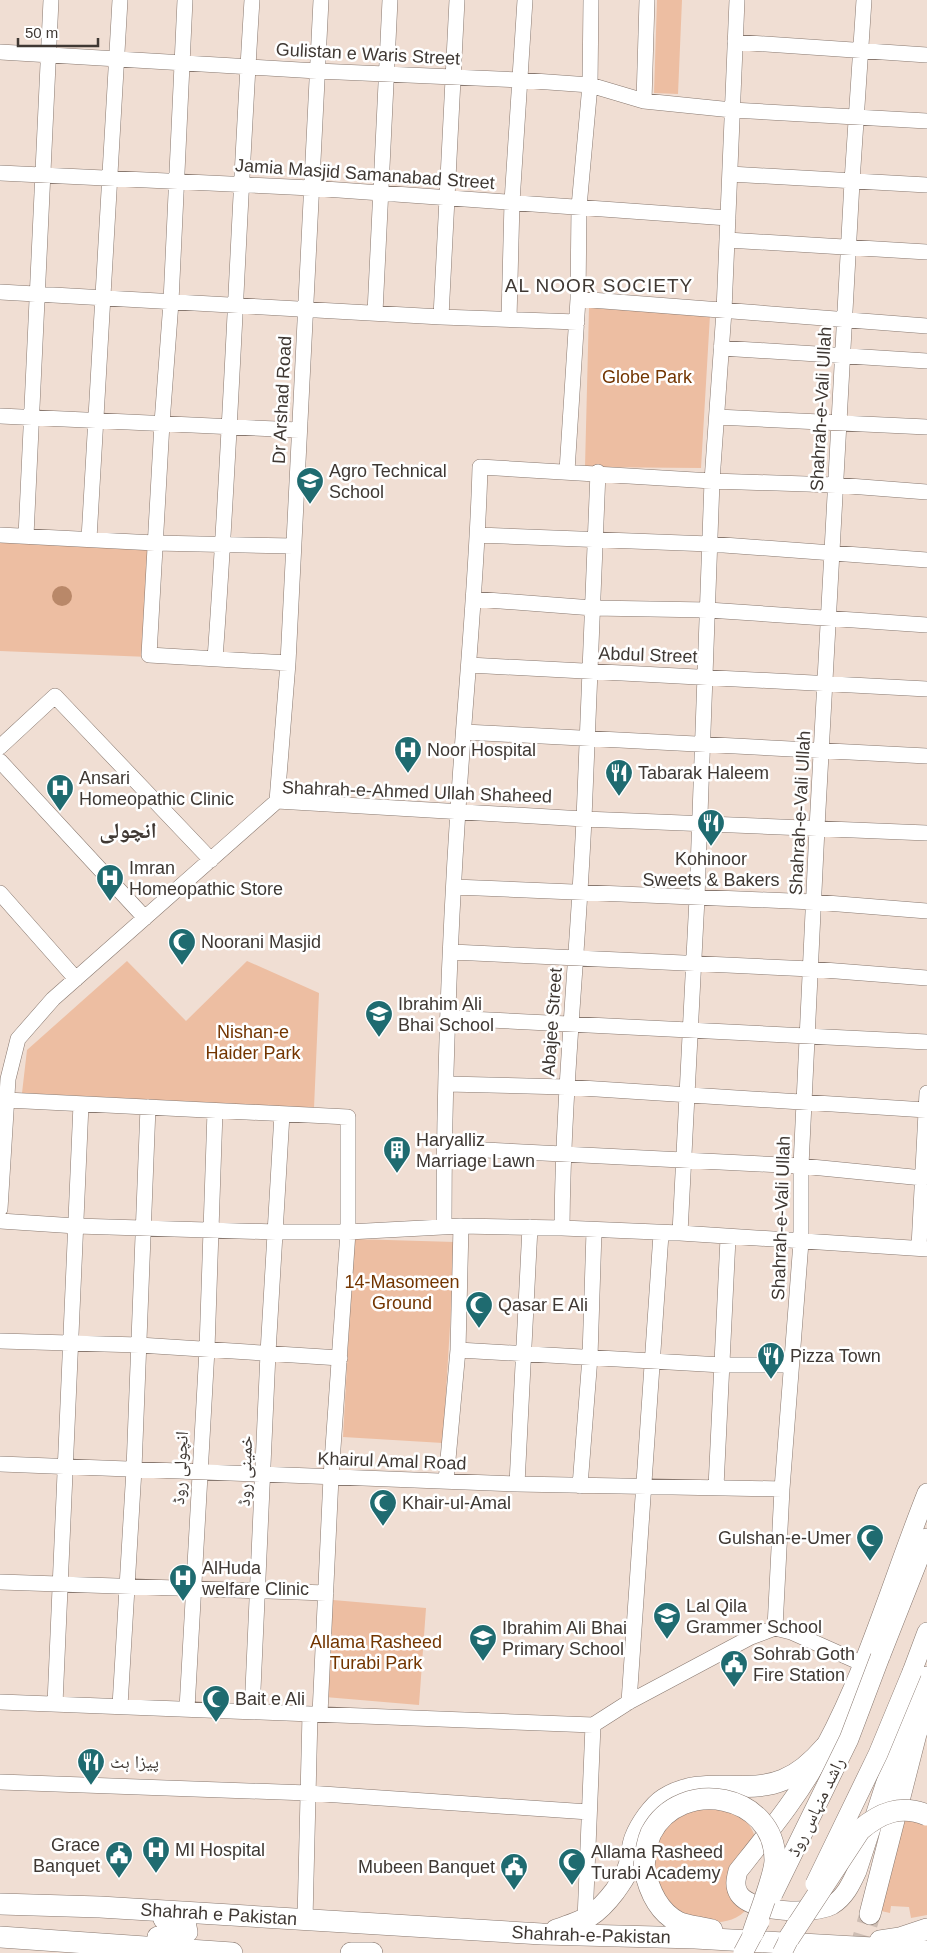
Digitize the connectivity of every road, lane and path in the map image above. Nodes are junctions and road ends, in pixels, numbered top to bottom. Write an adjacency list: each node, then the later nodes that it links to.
1 (51, 0): 16 (street)
2 (120, 0): 18 (street)
3 (185, 0): 19 (street)
4 (252, 0): 20 (street)
5 (321, 0): 21 (street, Dr Arshad Road)
6 (390, 0): 22 (street)
7 (457, 0): 23 (street)
8 (524, 0): 24 (street)
9 (591, 0): 25 (street)
10 (648, 0): 26 (street)
11 (737, 0): 13 (street)
12 (864, 0): 15 (street, Shahrah-e-Vali Ullah)
13 (735, 42): 15 (street); 27 (street)
14 (0, 52): 16 (street, Gulistan e Waris Street)
15 (861, 52): 17 (street); 28 (street, Shahrah-e-Vali Ullah)
16 (49, 55): 18 (street, Gulistan e Waris Street); 32 (street)
17 (927, 56)
18 (116, 58): 19 (street, Gulistan e Waris Street); 33 (street)
19 (182, 63): 20 (street, Gulistan e Waris Street); 34 (street)
20 (248, 66): 21 (street, Gulistan e Waris Street); 36 (street)
21 (317, 71): 22 (street, Gulistan e Waris Street); 38 (street, Dr Arshad Road)
22 (386, 75): 23 (street, Gulistan e Waris Street); 39 (street)
23 (453, 77): 24 (street, Gulistan e Waris Street); 40 (street)
24 (520, 80): 25 (street, Gulistan e Waris Street); 41 (street)
25 (590, 85): 26 (street, Gulistan e Waris Street); 42 (street)
26 (644, 101): 27 (street, Gulistan e Waris Street)
27 (732, 110): 28 (street, Gulistan e Waris Street); 31 (street)
28 (857, 116): 29 (street, Gulistan e Waris Street); 35 (street, Shahrah-e-Vali Ullah)
29 (927, 120)
30 (0, 173): 32 (street, Jamia Masjid Samanabad Street)
31 (730, 174): 35 (street); 43 (street)
32 (43, 175): 33 (street, Jamia Masjid Samanabad Street); 48 (street)
33 (108, 178): 34 (street, Jamia Masjid Samanabad Street); 49 (street)
34 (176, 182): 36 (street, Jamia Masjid Samanabad Street); 51 (street)
35 (852, 182): 37 (street); 45 (street, Shahrah-e-Vali Ullah)
36 (240, 185): 38 (street, Jamia Masjid Samanabad Street); 52 (street)
37 (927, 185)
38 (311, 188): 39 (street, Jamia Masjid Samanabad Street); 53 (street, Dr Arshad Road)
39 (381, 193): 40 (street, Jamia Masjid Samanabad Street); 55 (street)
40 (447, 198): 41 (street, Jamia Masjid Samanabad Street); 56 (street)
41 (512, 202): 42 (street, Jamia Masjid Samanabad Street); 57 (street)
42 (579, 207): 43 (street, Jamia Masjid Samanabad Street); 50 (street)
43 (728, 218): 44 (street)
44 (727, 240): 45 (street); 54 (street)
45 (849, 247): 46 (street); 58 (street, Shahrah-e-Vali Ullah)
46 (927, 252)
47 (0, 292): 48 (street)
48 (38, 294): 49 (street); 66 (street)
49 (104, 298): 51 (street); 67 (street)
50 (578, 299): 54 (street); 59 (street)
51 (171, 302): 52 (street); 69 (street)
52 (235, 306): 53 (street); 70 (street)
53 (305, 310): 55 (street); 72 (street, Dr Arshad Road)
54 (724, 311): 58 (street); 61 (street)
55 (375, 313): 56 (street)
56 (441, 317): 57 (street)
57 (509, 319): 59 (street)
58 (845, 320): 60 (street); 62 (street, Shahrah-e-Vali Ullah)
59 (577, 322): 73 (street)
60 (927, 326)
61 (721, 348): 62 (street); 65 (street)
62 (843, 356): 63 (street); 68 (street, Shahrah-e-Vali Ullah)
63 (927, 361)
64 (0, 416): 66 (street)
65 (717, 416): 68 (street); 75 (street)
66 (32, 417): 67 (street); 80 (street)
67 (95, 420): 69 (street); 81 (street)
68 (840, 422): 71 (street); 76 (street, Shahrah-e-Vali Ullah)
69 (162, 423): 70 (street); 83 (street)
70 (228, 427): 72 (street); 84 (street)
71 (927, 427)
72 (299, 430): 86 (street, Dr Arshad Road)
73 (567, 471): 74 (street); 79 (street)
74 (598, 472): 75 (street); 82 (street, Abajee Street)
75 (712, 480): 76 (street); 85 (street)
76 (836, 485): 77 (street); 87 (street, Shahrah-e-Vali Ullah)
77 (927, 492)
78 (0, 535): 80 (street)
79 (478, 535): 82 (street); 89 (street)
80 (26, 536): 81 (street)
81 (89, 539): 83 (street)
82 (595, 540): 85 (street); 90 (street, Abajee Street)
83 (155, 543): 84 (street); 94 (street)
84 (224, 544): 86 (street); 94 (street)
85 (710, 544): 87 (street); 91 (street)
86 (293, 546): 95 (street, Dr Arshad Road)
87 (833, 551): 88 (street); 92 (street, Shahrah-e-Vali Ullah)
88 (927, 560)
89 (474, 599): 90 (street); 96 (street)
90 (593, 608): 91 (street); 97 (street, Abajee Street)
91 (708, 610): 92 (street); 98 (street)
92 (829, 619): 93 (street); 99 (street, Shahrah-e-Vali Ullah)
93 (927, 625)
94 (215, 659): 95 (street)
95 (288, 663): 108 (street, Dr Arshad Road)
96 (469, 665): 97 (street, Abdul Street); 101 (street)
97 (590, 671): 98 (street, Abdul Street); 102 (street, Abajee Street)
98 (706, 676): 99 (street, Abdul Street); 103 (street)
99 (826, 683): 100 (street, Abdul Street); 105 (street, Shahrah-e-Vali Ullah)
100 (927, 688)
101 (464, 732): 102 (street); 109 (street)
102 (586, 739): 103 (street); 110 (street, Abajee Street)
103 (703, 745): 105 (street); 111 (street)
104 (0, 747): 114 (street)
105 (822, 750): 106 (street); 112 (street, Shahrah-e-Vali Ullah)
106 (927, 756)
107 (0, 761): 121 (street)
108 (277, 801): 109 (street, Shahrah-e-Ahmed Ullah Shaheed); 114 (street, Shahrah-e-Ahmed Ullah Shaheed)
109 (458, 811): 110 (street, Shahrah-e-Ahmed Ullah Shaheed); 115 (street)
110 (584, 819): 111 (street, Shahrah-e-Ahmed Ullah Shaheed); 117 (street, Abajee Street)
111 (700, 822): 112 (street, Shahrah-e-Ahmed Ullah Shaheed); 118 (street)
112 (818, 828): 113 (street, Shahrah-e-Ahmed Ullah Shaheed); 119 (street, Shahrah-e-Vali Ullah)
113 (927, 833)
114 (211, 860): 121 (street, Shahrah-e-Ahmed Ullah Shaheed)
115 (454, 887): 117 (street); 122 (street)
116 (0, 893): 127 (street)
117 (578, 893): 118 (street); 123 (street, Abajee Street)
118 (697, 898): 119 (street); 124 (street)
119 (814, 902): 120 (street); 125 (street, Shahrah-e-Vali Ullah)
120 (927, 911)
121 (145, 918): 127 (street, Shahrah-e-Ahmed Ullah Shaheed)
122 (452, 952): 123 (street); 128 (street)
123 (576, 958): 124 (street); 129 (street, Abajee Street)
124 (693, 963): 125 (street); 130 (street)
125 (811, 969): 126 (street); 131 (street, Shahrah-e-Vali Ullah)
126 (927, 978)
127 (76, 979): 137 (street, Shahrah-e-Ahmed Ullah Shaheed)
128 (449, 1018): 129 (street); 133 (street)
129 (572, 1026): 130 (street); 134 (street, Abajee Street)
130 (690, 1030): 131 (street); 136 (street)
131 (808, 1037): 132 (street); 138 (street, Shahrah-e-Vali Ullah)
132 (927, 1042)
133 (447, 1084): 134 (street); 144 (street)
134 (566, 1087): 136 (street); 145 (street, Abajee Street)
135 (927, 1093): 141 (street)
136 (686, 1094): 138 (street); 146 (street)
137 (4, 1098): 139 (street); 149 (street, Shahrah-e-Ahmed Ullah Shaheed)
138 (804, 1102): 141 (street); 147 (street, Shahrah-e-Vali Ullah)
139 (81, 1104): 140 (street); 151 (street)
140 (148, 1107): 142 (street); 152 (street)
141 (926, 1110): 148 (street)
142 (215, 1111): 143 (street); 157 (street, انچولی روڈ)
143 (282, 1114): 159 (street, خمینی روڈ); 160 (street)
144 (444, 1148): 145 (street); 154 (street)
145 (563, 1155): 146 (street); 156 (street, Abajee Street)
146 (682, 1160): 147 (street); 161 (street)
147 (801, 1166): 148 (street); 164 (street, Shahrah-e-Vali Ullah)
148 (923, 1178): 165 (street)
149 (0, 1209)
150 (0, 1221): 151 (street)
151 (76, 1226): 152 (street); 167 (street)
152 (143, 1226): 157 (street); 168 (street)
153 (461, 1226): 154 (street); 155 (street); 170 (street)
154 (444, 1227): 160 (street)
155 (530, 1228): 156 (street); 172 (street)
156 (562, 1228): 158 (street)
157 (212, 1229): 159 (street); 169 (street, انچولی روڈ)
158 (594, 1231): 162 (street); 173 (street)
159 (276, 1232): 160 (street); 171 (street, خمینی روڈ)
160 (348, 1232): 174 (street)
161 (680, 1233): 162 (street); 163 (street)
162 (661, 1234): 175 (street)
163 (728, 1238): 164 (street); 176 (street)
164 (801, 1242): 165 (street); 177 (street, Shahrah-e-Vali Ullah)
165 (923, 1248)
166 (0, 1341): 167 (street)
167 (72, 1343): 168 (street); 179 (street)
168 (139, 1345): 169 (street); 180 (street)
169 (207, 1349): 171 (street); 181 (street, انچولی روڈ)
170 (458, 1350): 172 (street); 184 (street)
171 (268, 1353): 174 (street); 182 (street, خمینی روڈ)
172 (524, 1354): 173 (street); 185 (street)
173 (590, 1357): 175 (street); 186 (street)
174 (340, 1358): 183 (street)
175 (654, 1361): 176 (street); 187 (street)
176 (722, 1365): 177 (street); 188 (street)
177 (791, 1365): 189 (street, Shahrah-e-Vali Ullah)
178 (0, 1464): 179 (street, Khairul Amal Road)
179 (66, 1466): 180 (street, Khairul Amal Road); 193 (street)
180 (134, 1469): 181 (street, Khairul Amal Road); 194 (street)
181 (199, 1472): 182 (street, Khairul Amal Road); 195 (street, انچولی روڈ)
182 (264, 1474): 183 (street, Khairul Amal Road); 196 (street, خمینی روڈ)
183 (331, 1477): 184 (street, Khairul Amal Road); 197 (street)
184 (446, 1482): 185 (street, Khairul Amal Road)
185 (517, 1484): 186 (street, Khairul Amal Road)
186 (580, 1486): 187 (street, Khairul Amal Road)
187 (645, 1486): 188 (street, Khairul Amal Road); 203 (street)
188 (716, 1487): 189 (street, Khairul Amal Road)
189 (782, 1488): 198 (street, Shahrah-e-Vali Ullah)
190 (927, 1493): 200 (main road)
191 (927, 1538): 200 (main road)
192 (0, 1582): 193 (street)
193 (59, 1584): 194 (street); 204 (street)
194 (128, 1586): 195 (street); 205 (street)
195 (193, 1588): 196 (street); 206 (street, انچولی روڈ)
196 (258, 1590): 197 (street); 208 (street, خمینی روڈ)
197 (326, 1593): 209 (street)
198 (775, 1628): 200 (street); 203 (street)
199 (927, 1632): 201 (main road)
200 (871, 1660): 211 (main road); 226 (main road, راشد منہاس روڈ, bridge)
201 (920, 1674): 211 (main road); 226 (main road, راشد منہاس روڈ, bridge)
202 (0, 1702): 204 (street)
203 (630, 1702): 210 (street)
204 (55, 1704): 205 (street)
205 (120, 1706): 206 (street)
206 (187, 1709): 208 (street)
207 (926, 1710): 218 (highway)
208 (252, 1712): 209 (street)
209 (315, 1714): 210 (street); 213 (street)
210 (593, 1725): 214 (street)
211 (825, 1747): 220 (highway)
212 (0, 1782): 213 (street)
213 (308, 1793): 214 (street); 219 (street)
214 (589, 1812): 220 (street)
215 (927, 1815): 226 (highway, bridge)
216 (0, 1904): 217 (highway, Shahrah e Pakistan)
217 (100, 1907): 219 (highway, Shahrah e Pakistan); 225 (highway)
218 (870, 1914)
219 (305, 1920): 221 (highway, Shahrah e Pakistan)
220 (585, 1920): 223 (highway)
221 (436, 1928): 223 (highway, Shahrah-e-Pakistan)
222 (927, 1929): 227 (highway)
223 (542, 1934): 226 (highway, Shahrah-e-Pakistan)
224 (0, 1938): 225 (highway)
225 (62, 1942): 229 (highway)
226 (773, 1942): 226 (highway, bridge); 227 (highway, Shahrah-e-Pakistan); 233 (main road, راشد منہاس روڈ, bridge)
227 (830, 1947): 228 (highway, Shahrah-e-Pakistan)
228 (927, 1951)
229 (206, 1952): 230 (highway)
230 (232, 1953)
231 (351, 1953): 232 (highway)
232 (372, 1953)
233 (743, 1953)

